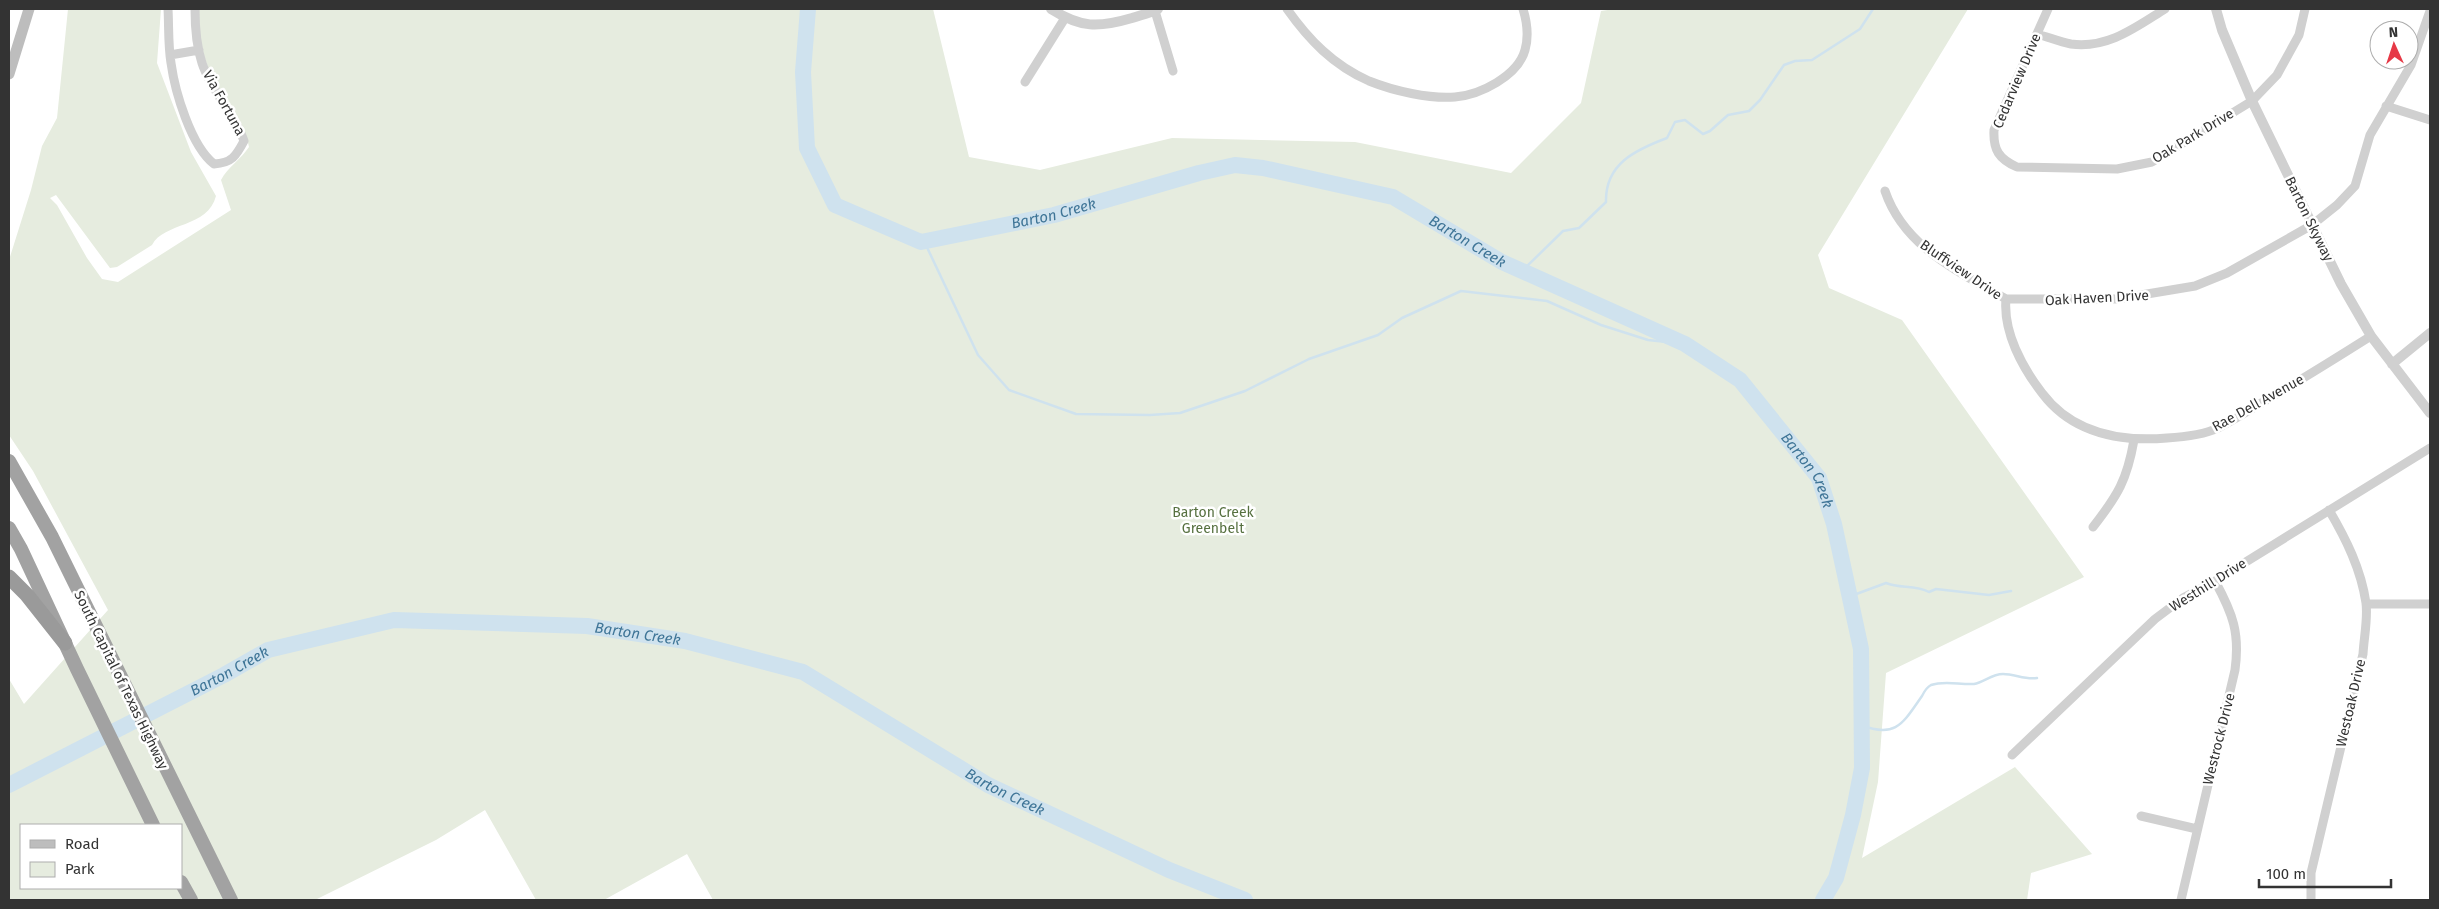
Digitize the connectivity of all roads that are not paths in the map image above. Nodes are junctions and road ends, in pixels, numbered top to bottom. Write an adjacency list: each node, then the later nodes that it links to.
1 (29, 9): 18 (main road)
2 (168, 9): 16 (street, Via Fortuna)
3 (195, 9): 15 (street, Via Fortuna)
4 (1050, 9): 13 (street)
5 (1287, 9): 6 (street)
6 (1522, 9)
7 (2048, 9): 14 (street, Cedarview Drive)
8 (2165, 9): 14 (street)
9 (2216, 9): 20 (street, Barton Skyway)
10 (2305, 9): 20 (street, Oak Park Drive)
11 (1156, 10): 13 (street); 17 (street)
12 (2430, 11): 21 (street, Oak Haven Drive)
13 (1065, 18): 19 (street)
14 (2037, 34): 23 (street, Cedarview Drive)
15 (199, 50): 16 (street); 16 (street, Via Fortuna)
16 (170, 55)
17 (1173, 71)
18 (9, 74)
19 (1025, 82)
20 (2252, 101): 23 (street, Oak Park Drive); 25 (street, Barton Skyway)
21 (2386, 106): 22 (street); 25 (street, Oak Haven Drive)
22 (2430, 120)
23 (1998, 155)
24 (1885, 191): 26 (street, Bluffview Drive)
25 (2312, 225): 26 (street, Oak Haven Drive); 28 (street, Barton Skyway)
26 (2006, 299): 31 (street, Bluffview Drive)
27 (2430, 333): 29 (street)
28 (2371, 336): 29 (street, Barton Skyway); 31 (street, Rae Dell Avenue)
29 (2392, 364): 30 (street, Barton Skyway)
30 (2430, 413)
31 (2134, 440): 37 (street)
32 (2430, 448): 36 (street, Westhill Drive)
33 (9, 461): 35 (highway, South Capital of Texas Highway)
34 (9, 477): 35 (highway)
35 (30, 498): 50 (highway, South Capital of Texas Highway)
36 (2329, 510): 40 (street, Westhill Drive); 41 (street, Westoak Drive)
37 (2093, 527)
38 (9, 528): 43 (highway)
39 (9, 576): 43 (highway)
40 (2215, 581): 44 (street, Westhill Drive); 47 (street, Westrock Drive)
41 (2366, 604): 42 (street); 52 (street, Westoak Drive)
42 (2430, 604)
43 (65, 643): 46 (highway)
44 (2012, 755)
45 (2141, 816): 47 (street)
46 (153, 824)
47 (2197, 829): 51 (street, Westrock Drive)
48 (182, 884): 49 (highway)
49 (190, 900)
50 (231, 900)
51 (2181, 900)
52 (2311, 900)

